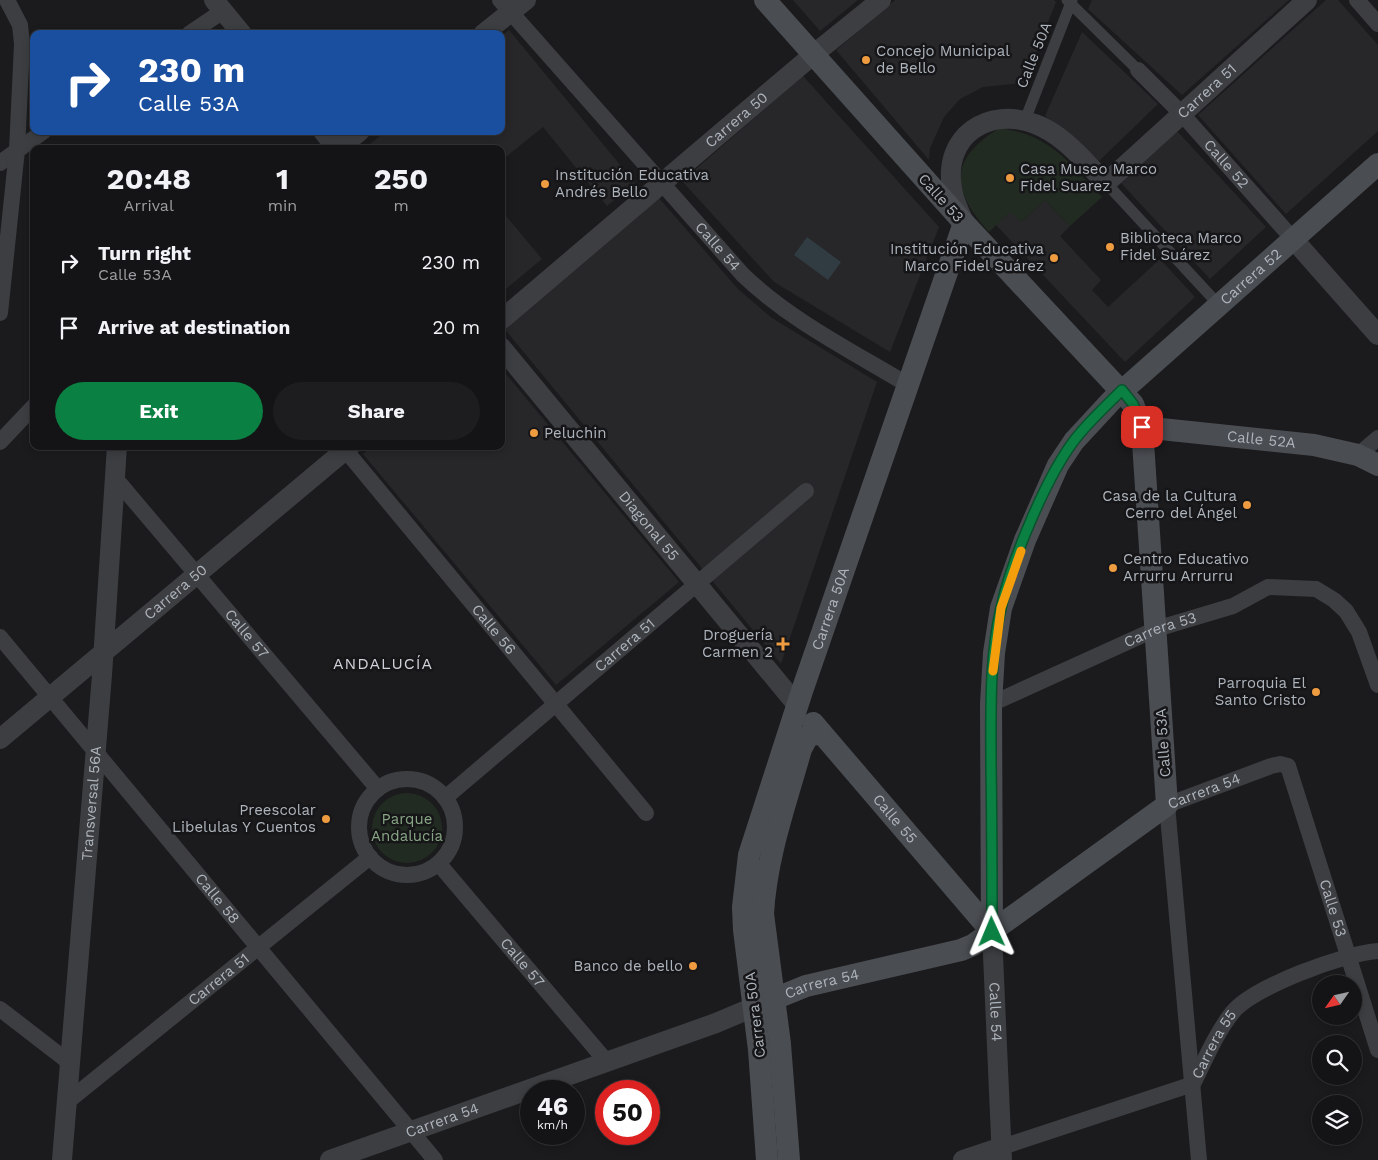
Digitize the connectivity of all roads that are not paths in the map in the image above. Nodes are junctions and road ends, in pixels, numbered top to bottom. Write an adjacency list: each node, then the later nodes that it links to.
1 (7, 0): 22 (street)
2 (766, 0): 13 (main road, Calle 53)
3 (881, 0): 13 (street, Carrera 50)
4 (1307, 0): 15 (street, Carrera 51)
5 (1357, 0): 9 (street)
6 (1070, 1): 14 (street, Calle 52); 16 (street, Calle 50A)
7 (224, 4): 10 (street); 11 (street)
8 (512, 4): 12 (street); 26 (street, Calle 54)
9 (1378, 24)
10 (194, 30)
11 (240, 30)
12 (487, 30)
13 (814, 54): 26 (street, Carrera 50); 27 (main road, Calle 53)
14 (1138, 70): 15 (street, Calle 52)
15 (1182, 114): 25 (street, Carrera 51); 28 (street, Calle 52)
16 (1025, 120): 25 (street); 27 (street)
17 (38, 135): 22 (street)
18 (326, 135): 20 (street)
19 (355, 135): 21 (street)
20 (335, 145)
21 (343, 145)
22 (17, 150): 23 (street); 30 (street)
23 (0, 163)
24 (1378, 164): 28 (main road, Carrera 52)
25 (1106, 183): 29 (street)
26 (662, 184): 32 (street, Carrera 50); 35 (street, Calle 54)
27 (964, 223): 35 (main road, Carrera 50A); 36 (main road, Calle 53)
28 (1293, 239): 29 (main road, Carrera 52); 33 (street, Calle 52)
29 (1219, 305): 36 (main road, Carrera 52)
30 (0, 308): 31 (street)
31 (0, 313)
32 (505, 317)
33 (1378, 335)
34 (505, 352): 48 (street, Diagonal 55)
35 (908, 385): 56 (main road, Carrera 50A)
36 (1122, 390): 38 (main road, Calle 53A); 55 (main road, Calle 54)
37 (30, 410): 40 (street)
38 (1142, 427): 44 (main road, Calle 52A); 49 (main road, Calle 53A)
39 (1378, 438): 44 (street)
40 (0, 442)
41 (117, 450): 45 (street, Transversal 56A)
42 (344, 450): 47 (street, Carrera 50)
43 (348, 450): 54 (street, Calle 56)
44 (1368, 460)
45 (115, 478): 47 (street, Calle 57); 51 (street, Transversal 56A)
46 (806, 492): 48 (street, Carrera 51)
47 (196, 574): 51 (street, Carrera 50); 61 (street, Calle 57)
48 (697, 584): 54 (street, Carrera 51); 56 (street, Diagonal 55)
49 (1156, 629): 52 (street, Carrera 53); 55 (street, Carrera 53); 63 (main road, Calle 53A)
50 (0, 637): 53 (street, Calle 58)
51 (104, 650): 53 (street, Carrera 50); 59 (street, Transversal 56A)
52 (1378, 685)
53 (50, 696): 58 (street, Carrera 50); 59 (street, Calle 58)
54 (556, 704): 62 (street, Carrera 51); 64 (street, Calle 56)
55 (991, 704): 67 (main road, Calle 54)
56 (797, 705): 57 (main road, Calle 55); 71 (main road, Carrera 50A)
57 (822, 733): 67 (main road, Calle 55); 71 (main road, Carrera 50A)
58 (0, 739)
59 (96, 751): 68 (street, Calle 58); 75 (street, Transversal 56A)
60 (1288, 766): 63 (street, Carrera 54); 70 (street, Calle 53)
61 (378, 789): 62 (street); 65 (street)
62 (445, 798): 66 (street)
63 (1167, 805): 67 (main road, Carrera 54); 76 (street, Calle 53A)
64 (646, 812)
65 (370, 857): 66 (street); 68 (street, Carrera 51)
66 (439, 864): 74 (street, Calle 57)
67 (992, 932): 71 (main road, Carrera 54); 79 (street, Calle 54)
68 (258, 947): 77 (street, Carrera 51); 78 (street, Calle 58)
69 (1378, 950): 70 (street, Carrera 55)
70 (1349, 956): 73 (street, Calle 53); 76 (street, Carrera 55)
71 (764, 1003): 74 (street, Carrera 54); 83 (main road, Carrera 50A); 84 (main road, Carrera 50A)
72 (0, 1009): 75 (street)
73 (1378, 1050)
74 (606, 1062): 78 (street, Carrera 54)
75 (70, 1063): 77 (street, Transversal 56A)
76 (1193, 1084): 79 (street, Carrera 55); 86 (street, Calle 53A)
77 (67, 1102): 80 (street, Transversal 56A)
78 (410, 1130): 81 (street, Carrera 54); 82 (street, Calle 58)
79 (1002, 1154): 85 (street, Carrera 55)
80 (62, 1160)
81 (330, 1160)
82 (435, 1160)
83 (767, 1160)
84 (789, 1160)
85 (963, 1160)
86 (1198, 1160)

